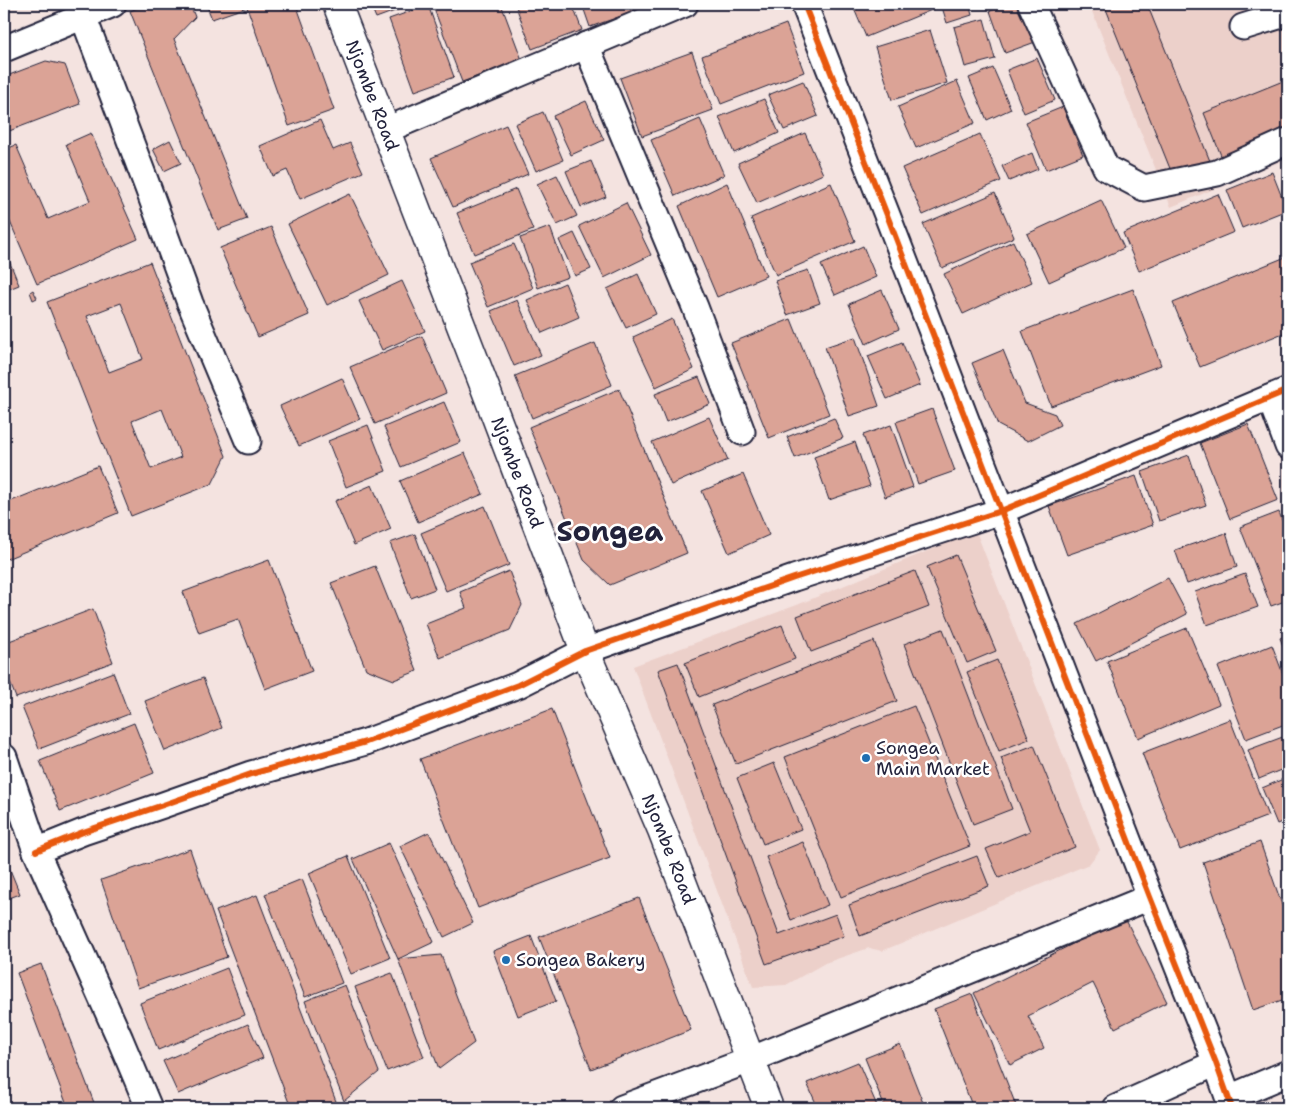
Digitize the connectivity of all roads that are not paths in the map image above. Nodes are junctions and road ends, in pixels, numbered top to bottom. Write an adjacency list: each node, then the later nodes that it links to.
1 (113, 4): 7 (street)
2 (337, 4): 11 (highway, Njombe Road)
3 (685, 4): 9 (street)
4 (804, 4): 17 (street)
5 (1031, 4): 12 (street)
6 (1288, 13): 8 (street)
7 (83, 16): 10 (street); 15 (street)
8 (1243, 27)
9 (586, 45): 11 (street); 14 (street)
10 (4, 49)
11 (386, 130): 18 (highway, Njombe Road)
12 (1288, 142)
13 (1279, 394): 16 (street); 17 (street)
14 (742, 432)
15 (248, 441)
16 (1288, 446)
17 (1001, 510): 18 (street); 21 (street)
18 (585, 651): 20 (street); 22 (highway, Njombe Road)
19 (4, 757): 20 (street)
20 (36, 851): 26 (street)
21 (1150, 897): 22 (street); 23 (street)
22 (750, 1060): 27 (street); 28 (highway, Njombe Road)
23 (1216, 1063): 25 (street); 29 (street)
24 (1288, 1073): 25 (street)
25 (1231, 1103)
26 (149, 1108)
27 (622, 1108)
28 (769, 1108)
29 (1116, 1108)

